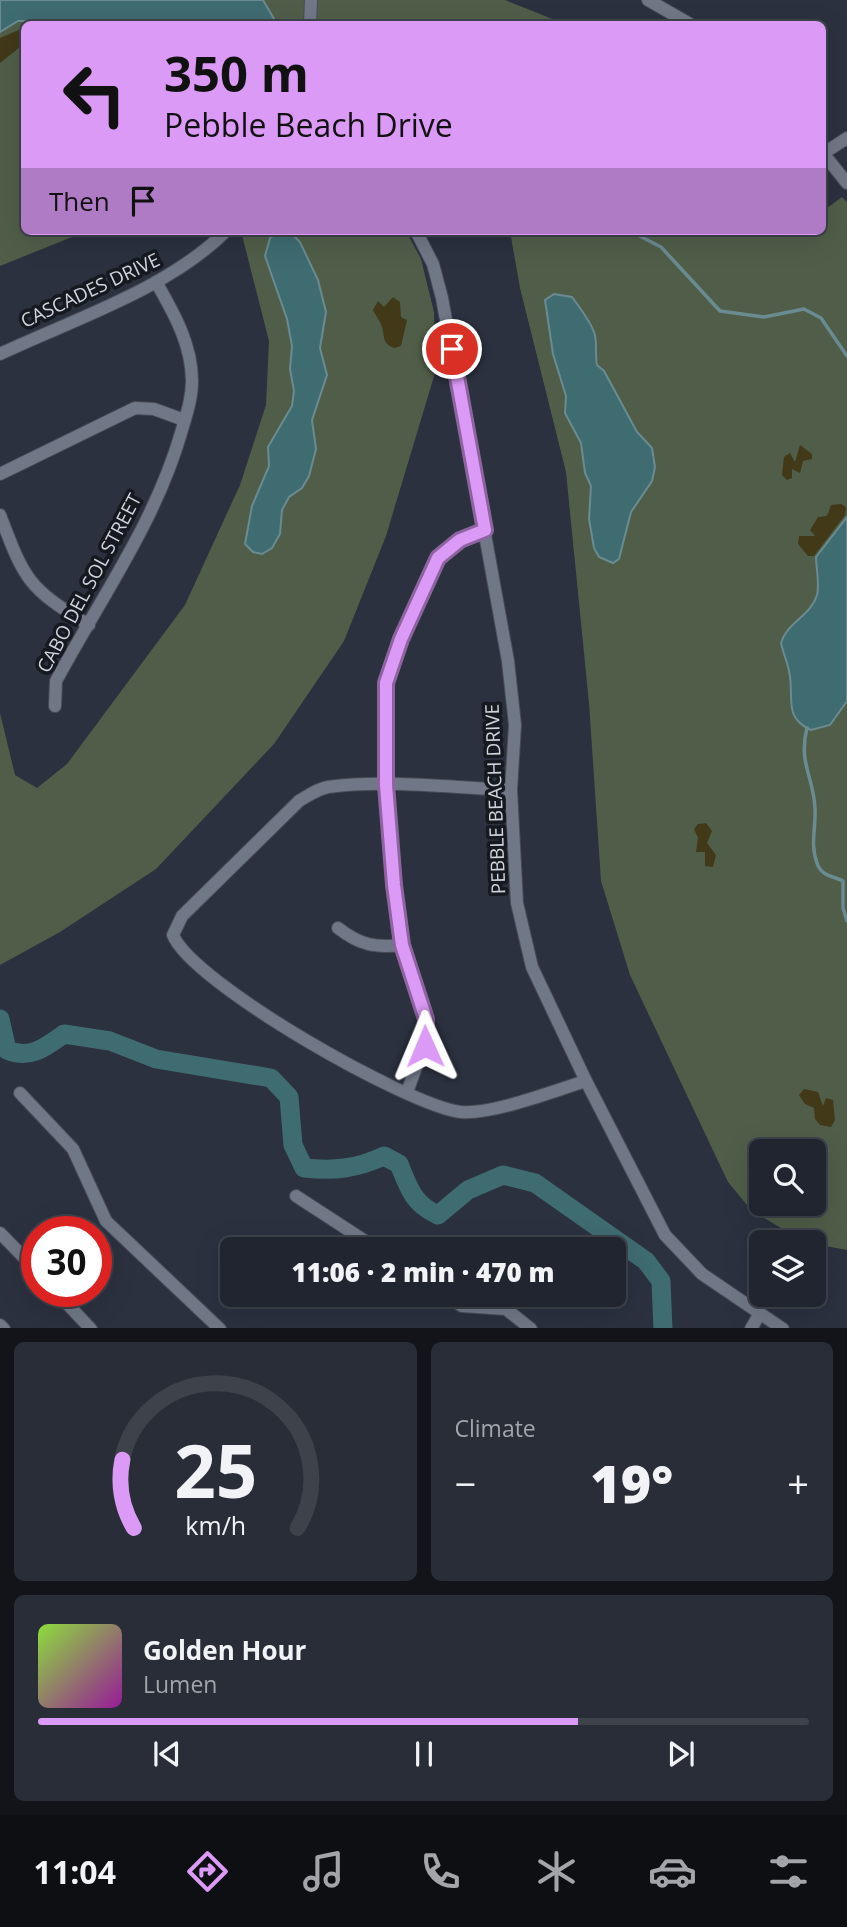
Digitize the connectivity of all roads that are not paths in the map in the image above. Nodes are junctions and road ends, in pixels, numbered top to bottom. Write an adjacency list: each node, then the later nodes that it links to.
1 (311, 0): 3 (street)
2 (648, 0): 4 (street)
3 (310, 21)
4 (685, 21)
5 (847, 138): 6 (street)
6 (826, 151)
7 (826, 157): 8 (street)
8 (847, 183)
9 (222, 235): 11 (street, CASCADES DRIVE)
10 (418, 235): 16 (street, PEBBLE BEACH DRIVE)
11 (156, 282): 12 (street, CASCADES DRIVE); 13 (street, CABO DEL SOL STREET)
12 (0, 354)
13 (184, 420): 14 (street); 17 (street, CABO DEL SOL STREET)
14 (0, 474)
15 (0, 515): 17 (street)
16 (485, 530): 19 (street); 20 (street, PEBBLE BEACH DRIVE)
17 (89, 625): 18 (street, CABO DEL SOL STREET)
18 (55, 706)
19 (386, 785): 20 (street); 22 (street); 24 (street)
20 (511, 790): 23 (street, PEBBLE BEACH DRIVE)
21 (338, 928): 22 (street)
22 (402, 945): 24 (street)
23 (586, 1081): 24 (street); 32 (street, PEBBLE BEACH DRIVE)
24 (407, 1092)
25 (20, 1093): 34 (street)
26 (296, 1196): 28 (street)
27 (0, 1233): 29 (street)
28 (359, 1237)
29 (21, 1255)
30 (71, 1307): 33 (street)
31 (473, 1307): 35 (street)
32 (760, 1314): 36 (street); 37 (street, PEBBLE BEACH DRIVE)
33 (91, 1328)
34 (220, 1328)
35 (531, 1328)
36 (751, 1328)
37 (783, 1328)

